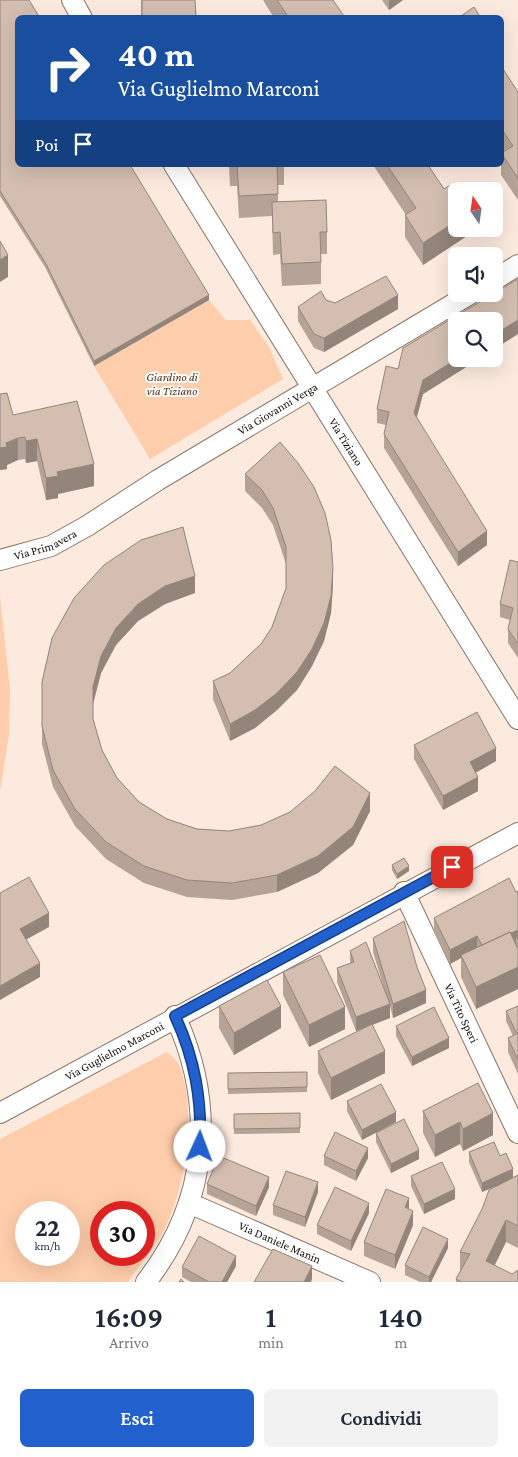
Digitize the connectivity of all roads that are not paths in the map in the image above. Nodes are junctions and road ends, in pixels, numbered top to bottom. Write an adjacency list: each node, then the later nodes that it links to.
1 (72, 0): 2 (street)
2 (80, 15)
3 (175, 167): 7 (street, Via Tiziano)
4 (518, 265): 5 (street)
5 (503, 274)
6 (457, 302): 7 (street, Via Giovanni Verga)
7 (314, 387): 8 (street, Via Giovanni Verga); 10 (street, Via Tiziano)
8 (87, 526): 9 (street, Via Primavera)
9 (0, 560)
10 (518, 719)
11 (516, 840): 12 (street, Via Guglielmo Marconi)
12 (404, 892): 13 (street, Via Guglielmo Marconi); 15 (street, Via Tito Speri)
13 (175, 1016): 14 (street, Via Guglielmo Marconi); 16 (street)
14 (0, 1113)
15 (518, 1133)
16 (189, 1203): 17 (street); 18 (street, Via Daniele Manin)
17 (146, 1282)
18 (370, 1282)

